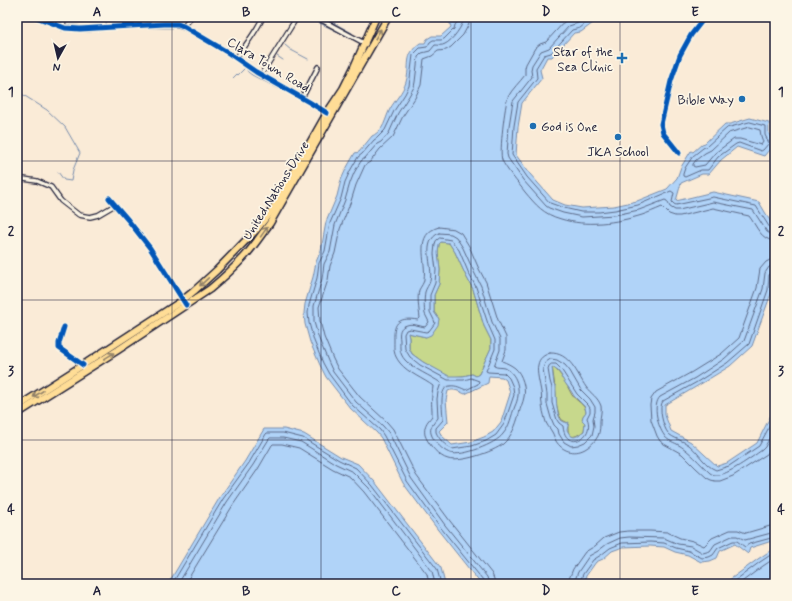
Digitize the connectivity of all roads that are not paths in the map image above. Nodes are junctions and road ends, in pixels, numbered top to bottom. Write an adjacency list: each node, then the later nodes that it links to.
1 (36, 17): 11 (street, Clara Town Road)
2 (64, 17): 11 (street)
3 (191, 17): 10 (street)
4 (263, 17): 14 (street)
5 (297, 17): 16 (street)
6 (316, 17): 12 (street)
7 (376, 17): 12 (highway, United Nations Drive)
8 (388, 17): 13 (highway, United Nations Drive, one-way to 8)
9 (705, 17): 19 (street)
10 (183, 26): 11 (street, Clara Town Road); 14 (street, Clara Town Road)
11 (63, 27)
12 (365, 43): 13 (street); 18 (highway, United Nations Drive)
13 (371, 47): 24 (highway, United Nations Drive, one-way to 13)
14 (236, 58): 16 (street, Clara Town Road)
15 (318, 67): 17 (street)
16 (262, 73): 17 (street, Clara Town Road)
17 (302, 98): 18 (street, Clara Town Road)
18 (327, 113): 23 (highway, United Nations Drive)
19 (679, 153)
20 (17, 178): 22 (street)
21 (109, 198): 22 (street)
22 (115, 205): 27 (street)
23 (238, 248): 24 (highway); 25 (highway, United Nations Drive)
24 (245, 257): 26 (highway, United Nations Drive)
25 (217, 270): 26 (highway); 27 (highway, United Nations Drive, one-way to 27)
26 (223, 278): 27 (highway, United Nations Drive)
27 (184, 302): 29 (highway, United Nations Drive); 31 (highway, United Nations Drive, one-way to 27)
28 (64, 327): 29 (street)
29 (83, 366): 30 (highway, United Nations Drive, one-way to 30)
30 (17, 407)
31 (17, 414)

